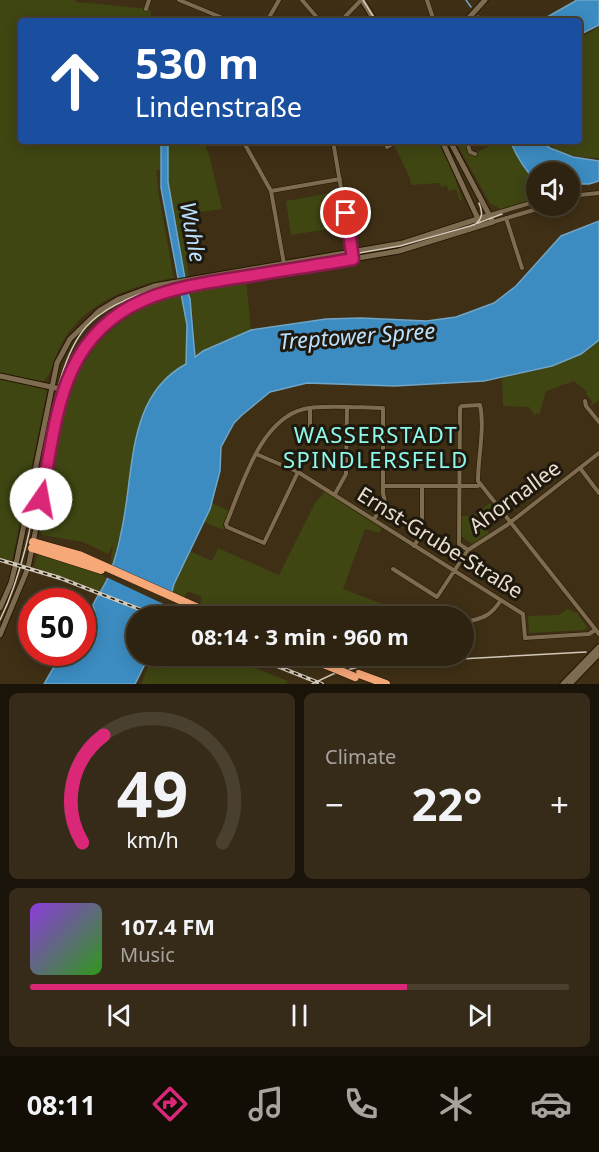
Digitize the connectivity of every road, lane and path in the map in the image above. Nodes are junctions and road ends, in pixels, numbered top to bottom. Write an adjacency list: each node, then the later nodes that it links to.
1 (149, 0): 8 (street)
2 (179, 0): 9 (street)
3 (279, 0): 10 (street)
4 (302, 0): 11 (street)
5 (361, 0): 12 (street); 13 (main road)
6 (427, 0): 14 (street)
7 (485, 0): 15 (main road)
8 (146, 9)
9 (223, 18)
10 (269, 18)
11 (317, 18)
12 (344, 18)
13 (373, 18)
14 (433, 18)
15 (469, 18)
16 (245, 144): 25 (street)
17 (334, 144): 24 (street)
18 (392, 144): 22 (street)
19 (443, 144): 32 (main road)
20 (452, 144): 30 (main road)
21 (467, 144): 23 (street)
22 (387, 147)
23 (475, 154)
24 (340, 179): 25 (street); 35 (street)
25 (272, 191): 37 (street)
26 (599, 194): 27 (street)
27 (580, 195)
28 (526, 204): 30 (street)
29 (526, 212): 31 (street)
30 (490, 215): 32 (main road); 33 (main road)
31 (506, 218): 33 (street); 38 (street)
32 (478, 219): 34 (main road); 35 (main road)
33 (492, 222): 34 (main road)
34 (482, 226): 36 (main road)
35 (352, 252): 36 (street); 37 (main road)
36 (353, 259): 39 (main road)
37 (284, 264): 39 (main road)
38 (522, 268)
39 (183, 283): 41 (main road); 42 (main road)
40 (0, 376): 41 (main road)
41 (52, 387): 42 (main road); 60 (main road)
42 (65, 390): 61 (main road)
43 (585, 401): 46 (street)
44 (310, 408): 45 (street); 47 (street); 49 (street)
45 (347, 408): 53 (street); 57 (street)
46 (599, 422)
47 (310, 440)
48 (599, 453): 50 (street, Ahornallee)
49 (256, 454): 51 (street, Ernst-Grube-Straße); 51 (street)
50 (580, 468): 56 (street); 59 (street, Ahornallee)
51 (298, 472): 57 (street, Ernst-Grube-Straße)
52 (480, 485): 55 (street); 55 (street); 59 (street)
53 (383, 486): 54 (street); 58 (street)
54 (422, 486): 55 (street); 62 (street)
55 (459, 486): 63 (street)
56 (599, 493)
57 (335, 494): 58 (street, Ernst-Grube-Straße)
58 (374, 519): 62 (street, Ernst-Grube-Straße)
59 (511, 522): 63 (street, Ahornallee); 72 (street)
60 (21, 542): 61 (main road); 70 (main road)
61 (32, 545): 67 (highway); 73 (main road)
62 (414, 546): 65 (street, Ernst-Grube-Straße)
63 (468, 550): 65 (street, Ahornallee)
64 (393, 569): 65 (street, Ahornallee)
65 (454, 571): 66 (street, Ernst-Grube-Straße)
66 (501, 600): 71 (street); 72 (street, Ernst-Grube-Straße)
67 (175, 602): 68 (highway); 69 (highway)
68 (183, 606)
69 (187, 606)
70 (0, 608)
71 (474, 619)
72 (597, 632)
73 (0, 635)
74 (599, 647): 80 (main road)
75 (599, 654): 81 (main road)
76 (335, 666): 77 (highway, bridge)
77 (357, 675): 78 (highway); 79 (highway)
78 (372, 684)
79 (386, 684)
80 (563, 684)
81 (570, 684)

